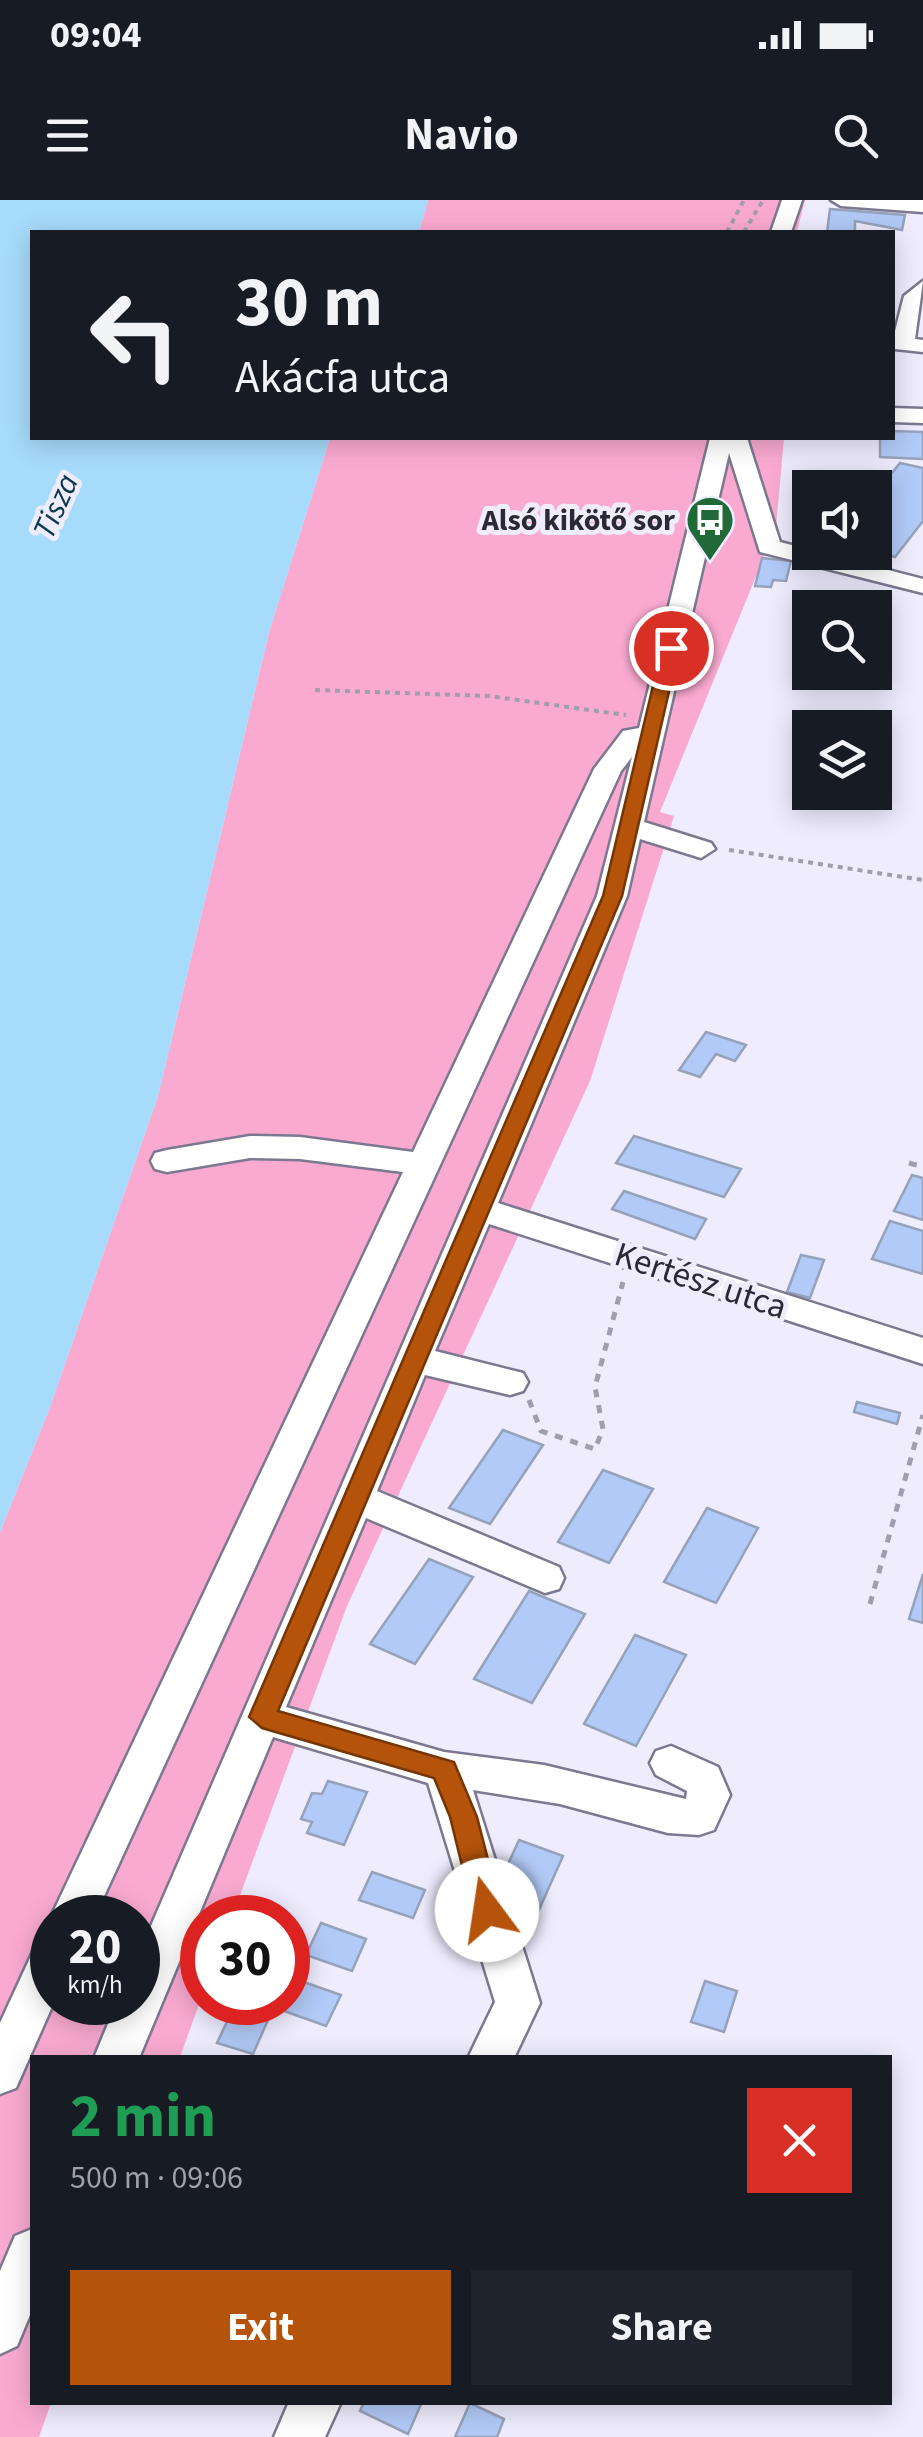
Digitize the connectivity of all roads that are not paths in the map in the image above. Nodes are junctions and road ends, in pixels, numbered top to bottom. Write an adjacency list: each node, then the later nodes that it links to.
1 (792, 200): 4 (street)
2 (841, 200): 3 (street)
3 (918, 212)
4 (783, 230)
5 (923, 288): 6 (street)
6 (906, 342)
7 (895, 414): 8 (street)
8 (923, 416)
9 (721, 440): 12 (street)
10 (737, 440): 11 (street)
11 (923, 586)
12 (652, 726): 13 (street); 16 (street)
13 (630, 827): 14 (street); 17 (street)
14 (700, 849)
15 (167, 1161): 16 (street)
16 (423, 1164): 26 (street)
17 (480, 1208): 18 (street, Kertész utca); 19 (street)
18 (923, 1351)
19 (416, 1360): 20 (street); 21 (street)
20 (510, 1382)
21 (356, 1498): 22 (street); 23 (street)
22 (545, 1578)
23 (262, 1717): 25 (street); 28 (street)
24 (671, 1763): 25 (street)
25 (444, 1770): 29 (street)
26 (83, 1895)
27 (30, 2007): 30 (street)
28 (117, 2055)
29 (492, 2055)
30 (0, 2072)
31 (30, 2258): 32 (street)
32 (0, 2329)
33 (315, 2405): 34 (street)
34 (299, 2437)

